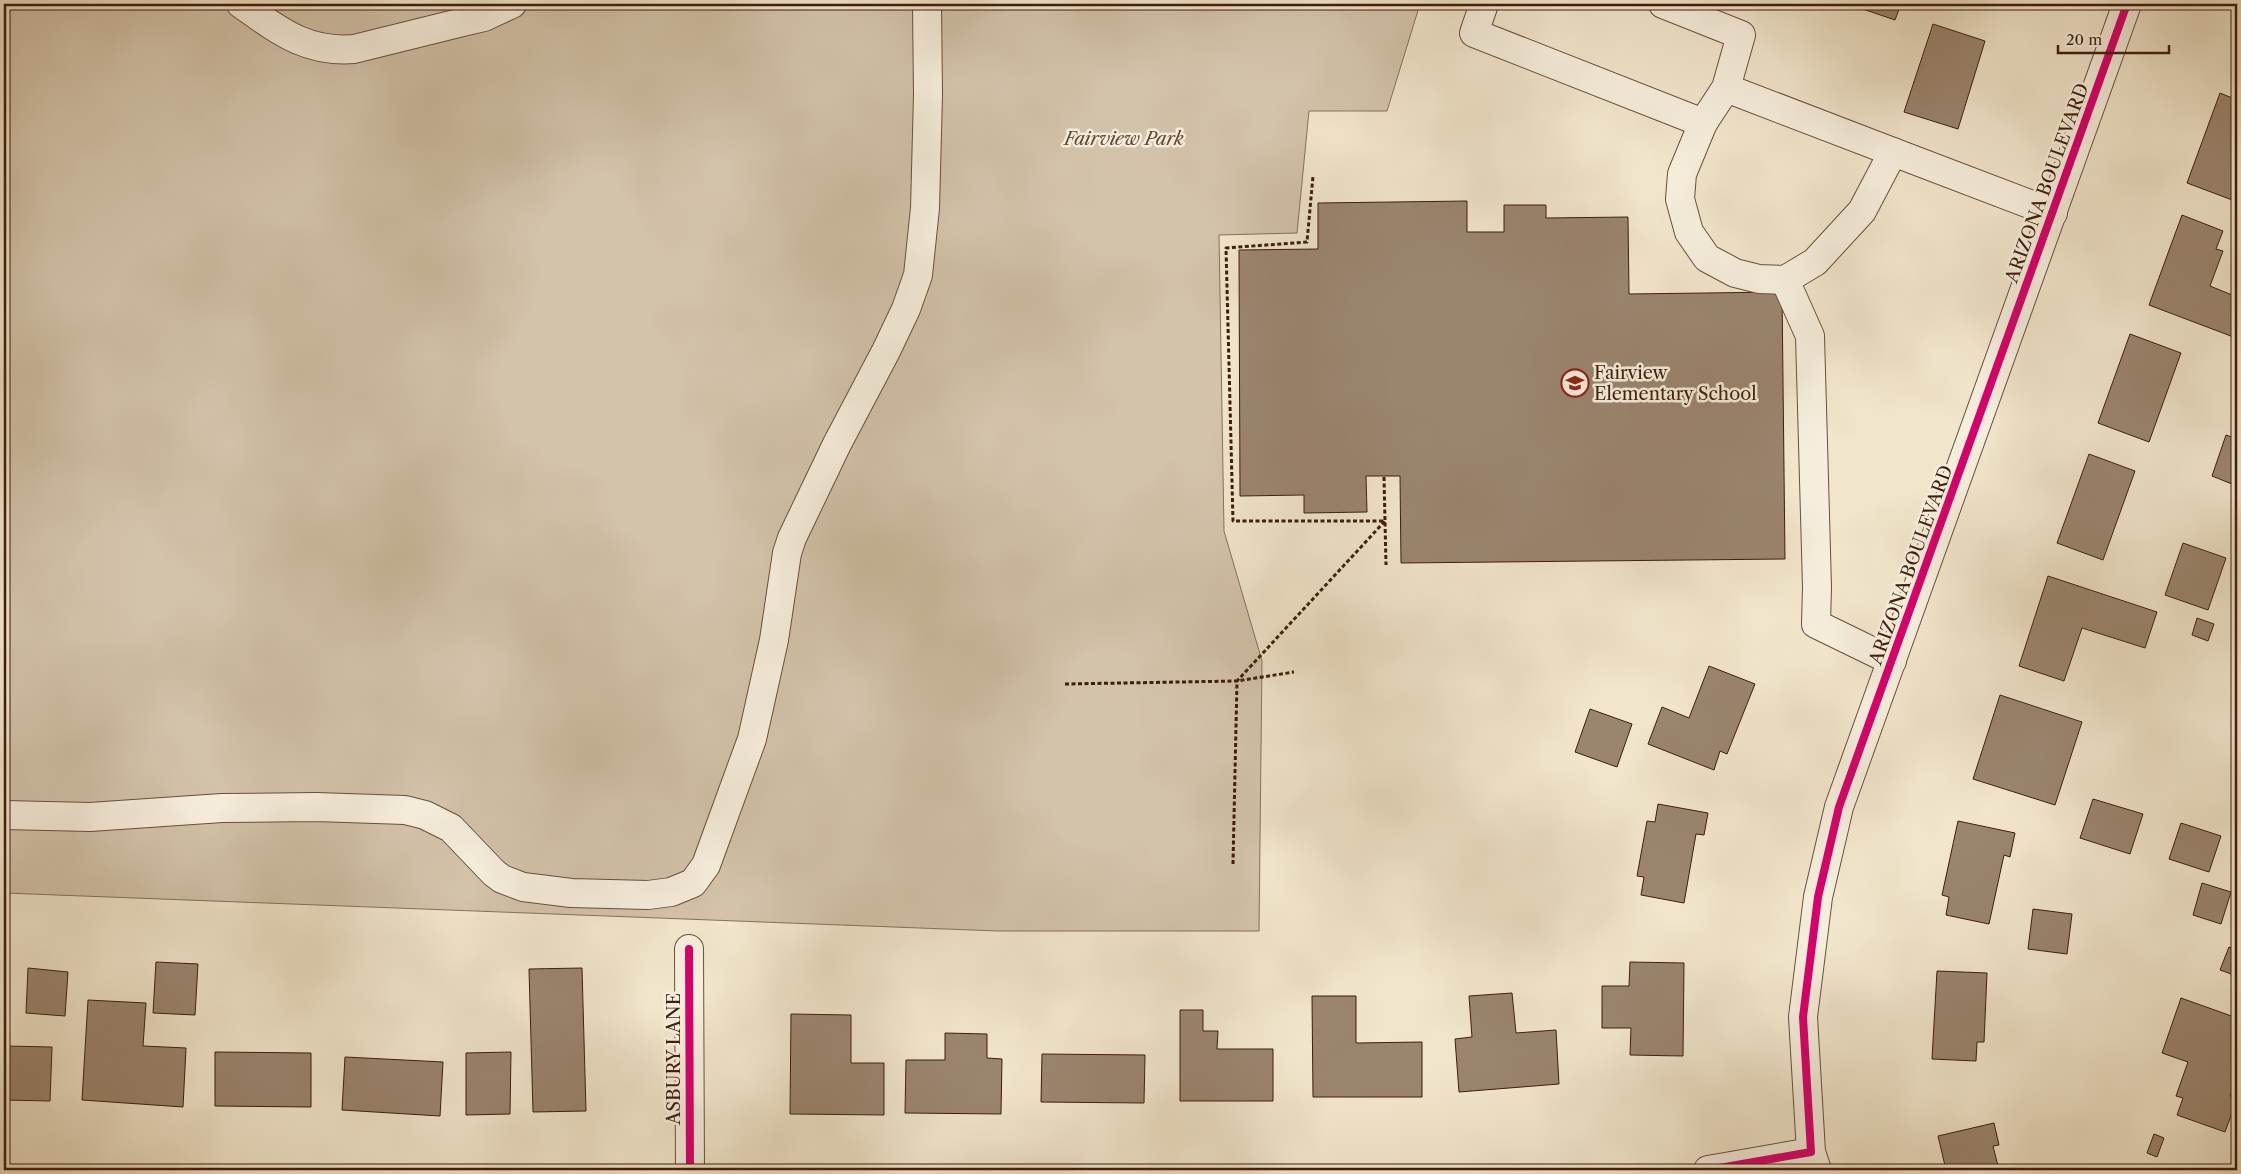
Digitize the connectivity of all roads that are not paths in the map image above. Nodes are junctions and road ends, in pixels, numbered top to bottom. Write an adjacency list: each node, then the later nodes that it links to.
1 (241, 4): 2 (street)
2 (512, 4)
3 (927, 4): 13 (street)
4 (1484, 4): 8 (street)
5 (1662, 4): 7 (street)
6 (2128, 4): 10 (street, ARIZONA BOULEVARD)
7 (1726, 88): 8 (street); 9 (street)
8 (1703, 123): 11 (street)
9 (1893, 152): 10 (street); 11 (street)
10 (2053, 213): 12 (street, ARIZONA BOULEVARD)
11 (1785, 280): 12 (street)
12 (1892, 661): 15 (street, ARIZONA BOULEVARD)
13 (4, 815)
14 (689, 948): 16 (street, ASBURY LANE)
15 (1814, 1161): 17 (street)
16 (690, 1170)
17 (1708, 1170)

